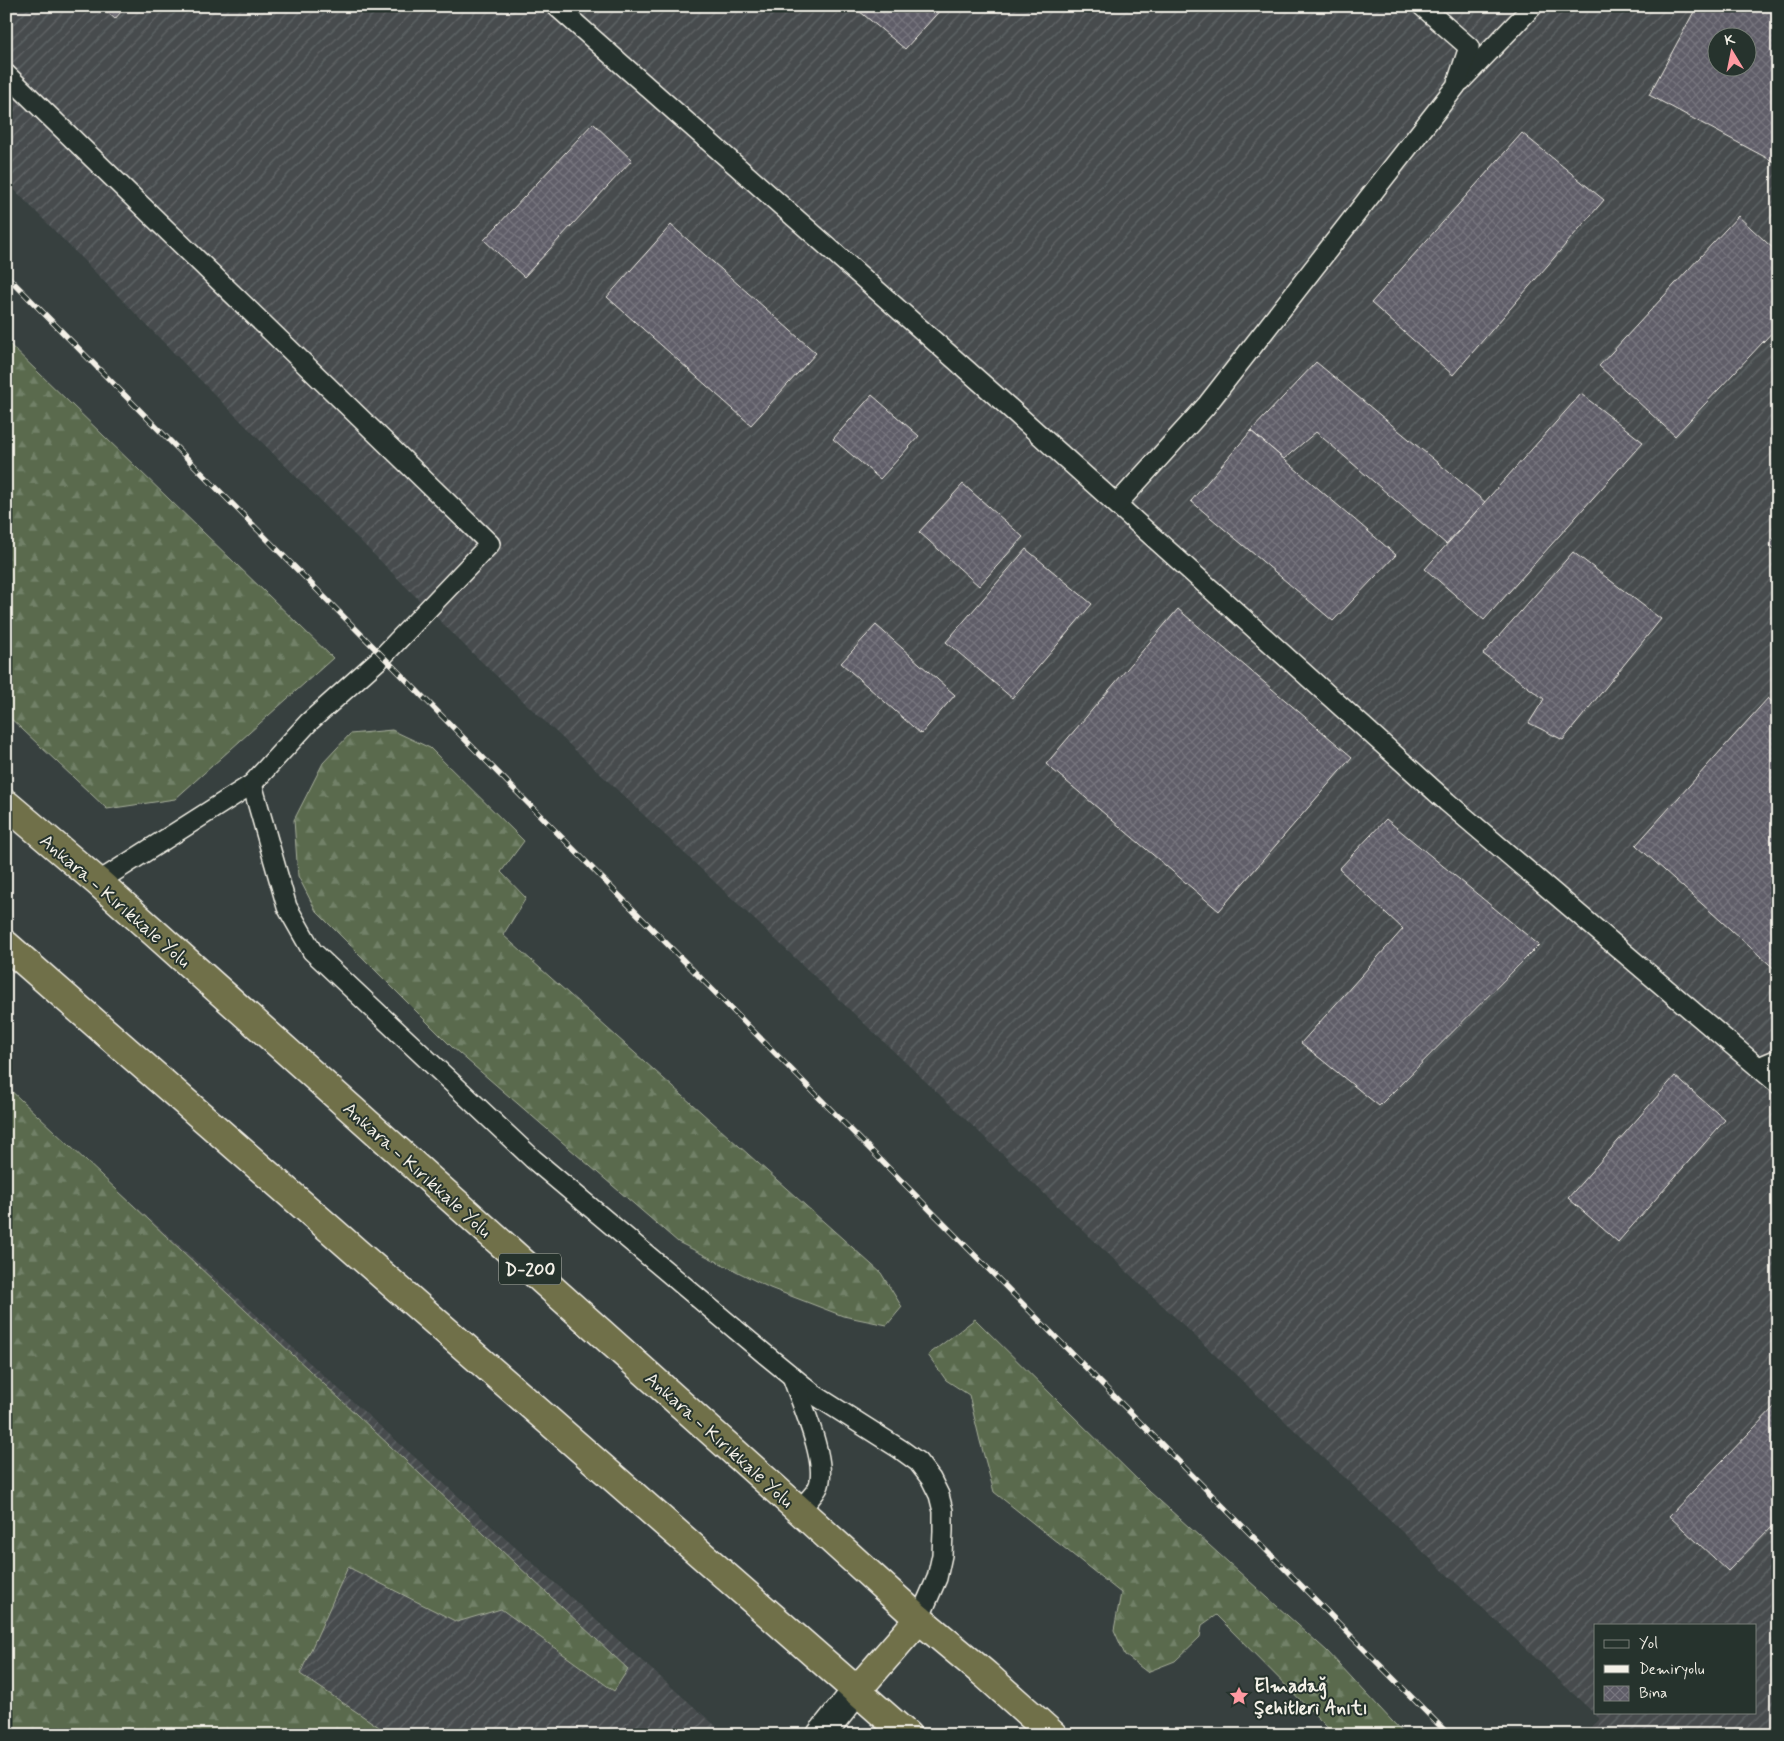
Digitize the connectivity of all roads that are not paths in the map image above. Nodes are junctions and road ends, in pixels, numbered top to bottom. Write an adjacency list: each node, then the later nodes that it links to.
1 (556, 6): 6 (lane)
2 (1422, 6): 5 (lane)
3 (1533, 6): 5 (lane)
4 (6, 74): 7 (lane)
5 (1456, 86): 6 (lane)
6 (1117, 504): 12 (lane)
7 (252, 784): 9 (lane); 14 (lane)
8 (6, 804): 9 (highway, Ankara - Kırıkkale Yolu / D-200)
9 (98, 882): 15 (highway, Ankara - Kırıkkale Yolu / D-200)
10 (6, 945): 17 (highway)
11 (1778, 1059): 12 (lane)
12 (1759, 1067): 13 (lane)
13 (1778, 1084)
14 (792, 1376): 15 (lane); 16 (lane)
15 (800, 1510): 16 (highway, Ankara - Kırıkkale Yolu / D-200)
16 (919, 1619): 17 (highway); 20 (highway, Ankara - Kırıkkale Yolu / D-200)
17 (856, 1690): 18 (street); 19 (highway)
18 (821, 1735)
19 (907, 1735)
20 (1053, 1735)

